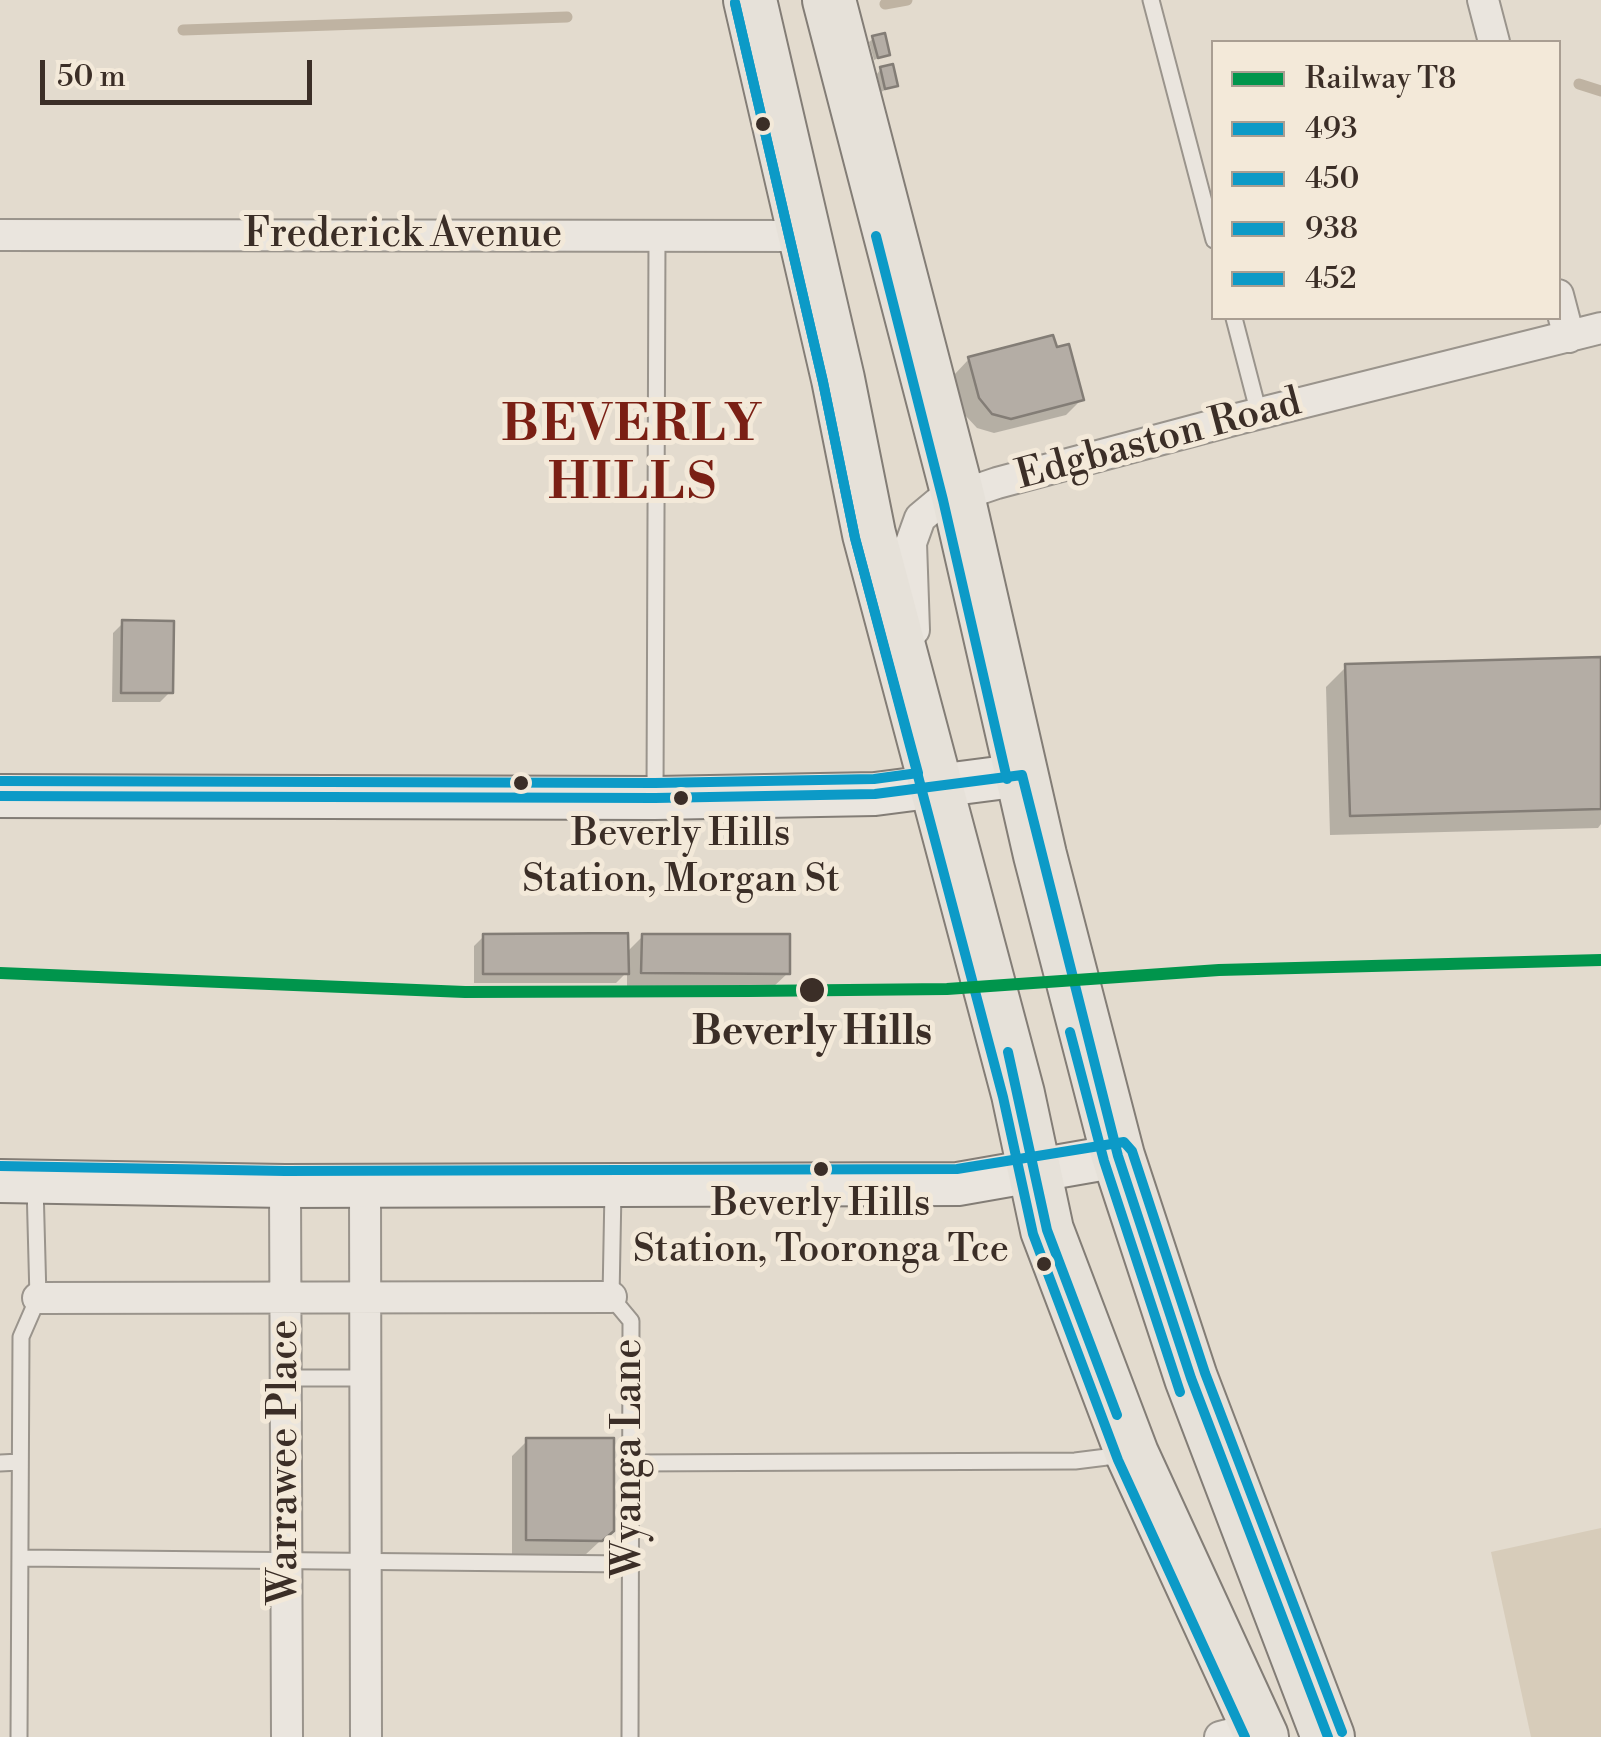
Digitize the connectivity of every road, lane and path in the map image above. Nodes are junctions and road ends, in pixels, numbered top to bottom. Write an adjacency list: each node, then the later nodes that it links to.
1 (750, 0): 8 (highway)
2 (830, 0): 15 (highway)
3 (1151, 0): 6 (lane)
4 (1483, 0): 5 (street)
5 (1493, 40)
6 (1211, 229)
7 (0, 235): 9 (street, Frederick Avenue)
8 (805, 236): 9 (street, Frederick Avenue); 16 (highway)
9 (656, 237): 20 (lane)
10 (1561, 306): 13 (street)
11 (1235, 320): 14 (lane)
12 (1601, 328): 13 (street, Edgbaston Road)
13 (1569, 336): 14 (street, Edgbaston Road)
14 (1259, 414): 15 (street, Edgbaston Road)
15 (958, 496): 16 (street, Edgbaston Road); 17 (highway)
16 (920, 718): 18 (highway)
17 (1022, 774): 18 (main road); 21 (highway)
18 (937, 786): 20 (main road); 22 (highway)
19 (0, 796): 20 (main road)
20 (656, 798)
21 (1118, 1156): 22 (main road); 46 (highway)
22 (1036, 1170): 26 (main road); 33 (highway)
23 (17, 1181): 24 (main road); 28 (lane)
24 (285, 1186): 25 (main road); 29 (street, Warrawee Place)
25 (365, 1186): 26 (main road); 30 (street, Warrawee Place)
26 (613, 1186): 27 (lane, Wyanga Lane)
27 (611, 1297): 30 (street); 36 (lane, Wyanga Lane)
28 (38, 1298): 29 (street); 35 (lane)
29 (286, 1298): 30 (street); 31 (street, Warrawee Place)
30 (365, 1298): 32 (street, Warrawee Place)
31 (286, 1378): 32 (lane); 38 (street, Warrawee Place)
32 (365, 1378): 39 (street, Warrawee Place)
33 (1132, 1454): 36 (lane); 41 (highway)
34 (0, 1462): 35 (lane)
35 (20, 1462): 37 (lane)
36 (631, 1462): 40 (lane, Wyanga Lane)
37 (21, 1558): 38 (lane); 42 (lane)
38 (286, 1561): 39 (lane); 43 (street, Warrawee Place)
39 (366, 1562): 40 (lane); 44 (street, Warrawee Place)
40 (630, 1564): 45 (lane, Wyanga Lane)
41 (1247, 1734)
42 (19, 1737)
43 (287, 1737)
44 (366, 1737)
45 (630, 1737)
46 (1328, 1737)

